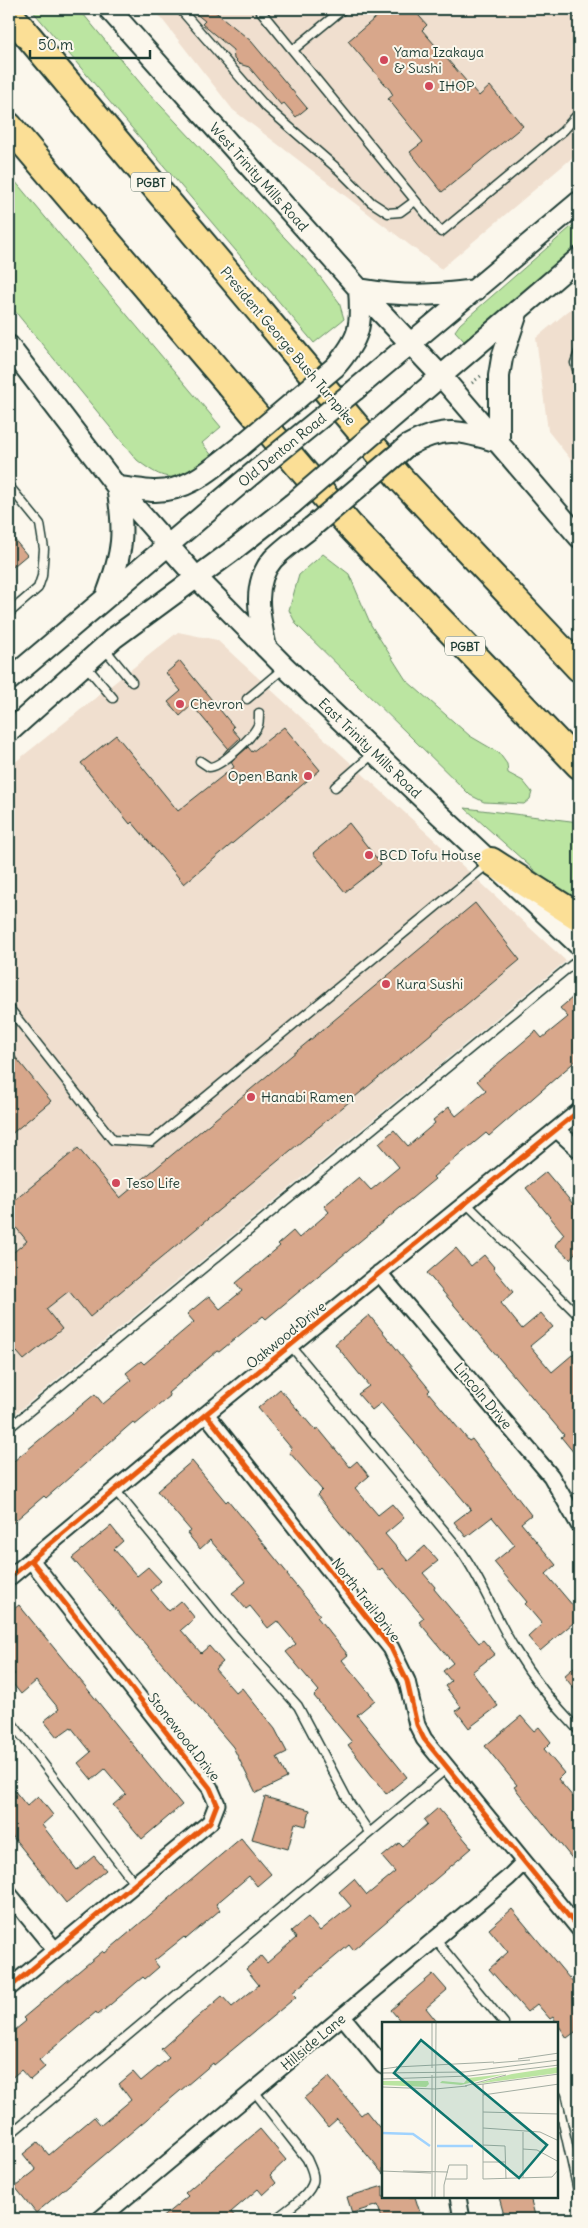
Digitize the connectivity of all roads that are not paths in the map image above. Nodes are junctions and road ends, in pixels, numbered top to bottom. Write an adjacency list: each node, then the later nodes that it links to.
1 (109, 9): 14 (main road, West Trinity Mills Road)
2 (180, 9): 11 (lane)
3 (259, 9): 8 (lane)
4 (343, 9): 8 (lane)
5 (575, 9): 7 (lane)
6 (9, 13): 34 (highway, President George Bush Turnpike / PGBT)
7 (579, 14)
8 (294, 50): 11 (lane)
9 (579, 113): 11 (lane)
10 (9, 126): 43 (highway, PGBT)
11 (415, 201)
12 (579, 202): 15 (main road, Old Denton Road)
13 (579, 258): 16 (main road)
14 (359, 289): 15 (main road); 17 (main road, West Trinity Mills Road); 24 (main road, bridge)
15 (476, 290): 17 (main road, Old Denton Road)
16 (518, 309): 20 (main road); 22 (main road)
17 (410, 344): 20 (main road); 26 (main road, Old Denton Road, bridge)
18 (9, 346): 24 (main road)
19 (579, 353): 21 (lane)
20 (441, 376): 22 (main road); 27 (main road, bridge)
21 (579, 376)
22 (500, 443): 25 (main road); 31 (main road, bridge)
23 (9, 486): 29 (lane)
24 (117, 487): 26 (main road); 28 (main road)
25 (579, 537)
26 (169, 545): 27 (main road, East Trinity Mills Road); 28 (main road, Old Denton Road)
27 (196, 577): 30 (main road); 31 (main road, East Trinity Mills Road)
28 (106, 595): 35 (main road, Old Denton Road)
29 (10, 609)
30 (104, 648): 32 (main road); 36 (lane)
31 (266, 648): 33 (main road, East Trinity Mills Road)
32 (84, 664): 37 (lane); 40 (main road)
33 (285, 667): 38 (lane); 41 (main road, East Trinity Mills Road)
34 (579, 668)
35 (9, 680)
36 (132, 682)
37 (113, 698)
38 (247, 698)
39 (259, 713): 42 (lane)
40 (9, 732)
41 (374, 753): 44 (lane); 45 (main road, East Trinity Mills Road)
42 (200, 761)
43 (579, 765)
44 (335, 787)
45 (491, 861): 46 (highway); 47 (main road, East Trinity Mills Road); 49 (lane)
46 (579, 917)
47 (579, 945)
48 (579, 959): 58 (lane)
49 (9, 1008)
50 (579, 1111): 51 (street, Oakwood Drive)
51 (557, 1130): 52 (street); 53 (street, Oakwood Drive)
52 (579, 1150)
53 (465, 1202): 54 (street, Oakwood Drive); 55 (lane)
54 (379, 1273): 56 (street, Oakwood Drive); 60 (street, Lincoln Drive)
55 (579, 1316)
56 (291, 1346): 57 (street, Oakwood Drive); 64 (lane)
57 (206, 1414): 59 (street, Oakwood Drive); 65 (street, North Trail Drive)
58 (9, 1428)
59 (115, 1490): 61 (street, Oakwood Drive); 66 (lane)
60 (579, 1525)
61 (31, 1560): 62 (street, Oakwood Drive); 68 (street, Stonewood Drive)
62 (10, 1573)
63 (9, 1719): 68 (lane)
64 (579, 1731)
65 (447, 1768): 66 (lane); 67 (street, North Trail Drive)
66 (369, 1832): 79 (lane)
67 (524, 1862): 70 (street, North Trail Drive); 71 (street, Hillside Lane)
68 (135, 1884): 72 (street, Stonewood Drive)
69 (9, 1894): 72 (street)
70 (579, 1928)
71 (435, 1939): 74 (street, Hillside Lane); 75 (lane)
72 (55, 1950): 73 (street, Stonewood Drive)
73 (9, 1988)
74 (343, 2017): 76 (street); 77 (street, Hillside Lane)
75 (503, 2022)
76 (382, 2065)
77 (254, 2091): 82 (street, Hillside Lane); 83 (lane)
78 (558, 2100): 80 (lane)
79 (9, 2135)
80 (579, 2195)
81 (458, 2198): 84 (street)
82 (100, 2219)
83 (276, 2219)
84 (462, 2219)

